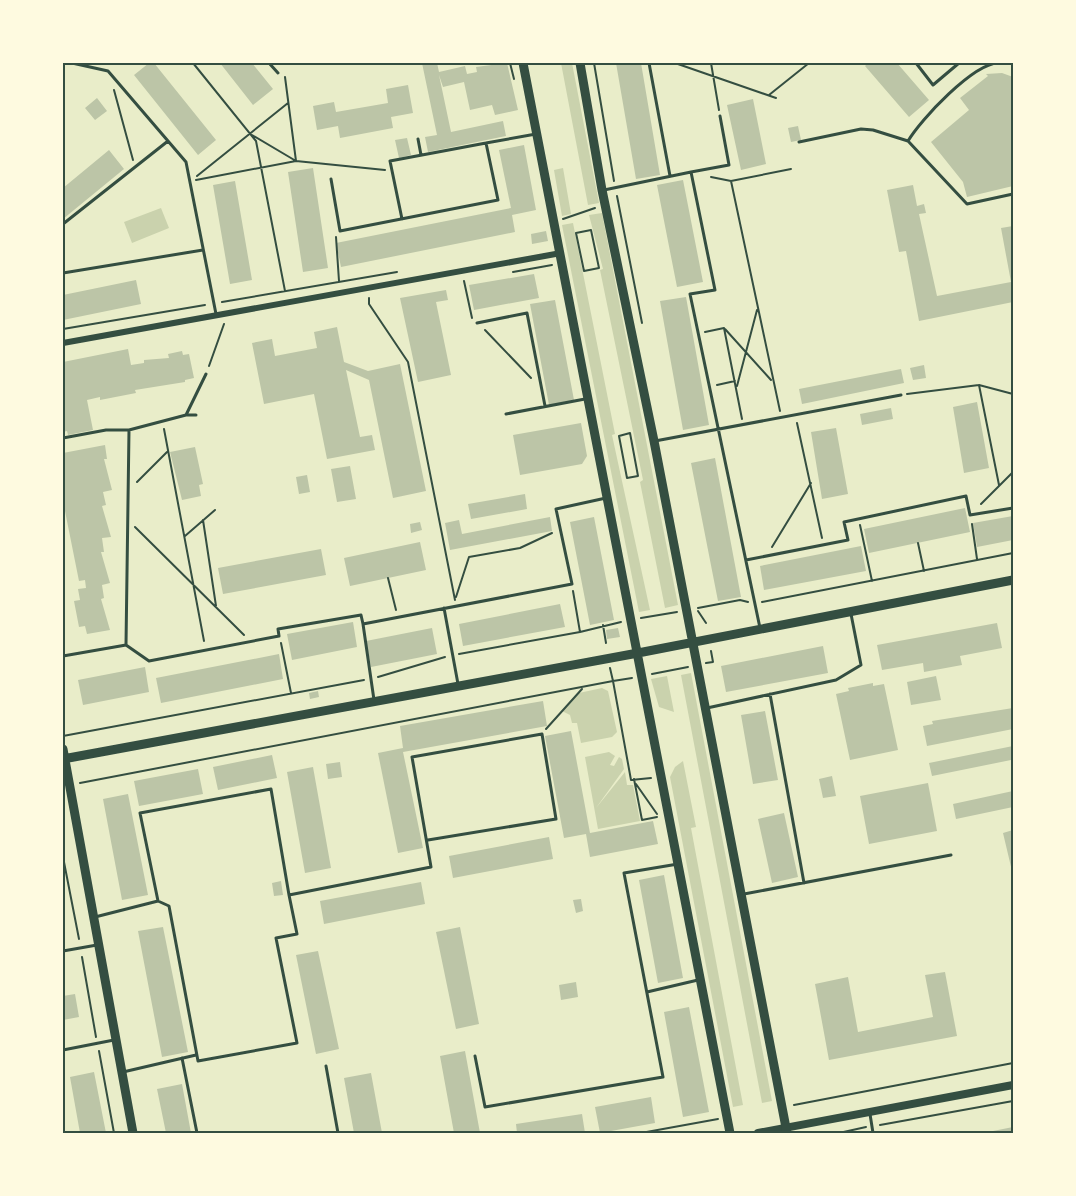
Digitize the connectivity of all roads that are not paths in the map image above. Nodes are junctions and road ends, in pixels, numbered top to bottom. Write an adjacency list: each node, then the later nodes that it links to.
1 (72, 63): 13 (lane)
2 (269, 63): 9 (lane)
3 (524, 63): 11 (main road)
4 (580, 63): 21 (main road)
5 (649, 63): 19 (lane)
6 (916, 63): 7 (lane)
7 (959, 63)
8 (998, 63): 14 (lane)
9 (278, 73)
10 (720, 116): 18 (lane)
11 (538, 134): 16 (lane); 26 (main road)
12 (418, 139): 17 (lane)
13 (168, 141): 24 (lane); 25 (lane)
14 (908, 141): 15 (lane); 22 (lane)
15 (799, 142)
16 (486, 143): 17 (lane); 23 (lane)
17 (421, 155): 23 (lane)
18 (691, 172): 19 (lane); 38 (lane)
19 (670, 176): 21 (lane)
20 (331, 179): 23 (lane)
21 (602, 190): 41 (main road)
22 (1013, 194)
23 (402, 219)
24 (63, 224)
25 (203, 250): 27 (lane); 28 (lane)
26 (561, 253): 28 (street); 33 (main road)
27 (63, 273)
28 (216, 315): 30 (street)
29 (477, 323): 34 (lane)
30 (63, 343)
31 (206, 374): 36 (lane)
32 (900, 394): 38 (lane)
33 (590, 398): 34 (lane); 42 (main road)
34 (545, 406): 35 (lane)
35 (506, 414)
36 (186, 415): 37 (lane); 39 (lane)
37 (196, 415)
38 (718, 429): 41 (lane); 44 (lane)
39 (129, 430): 40 (lane); 51 (lane)
40 (63, 438)
41 (654, 441): 50 (main road)
42 (608, 498): 46 (lane); 52 (main road)
43 (1013, 508): 44 (lane)
44 (746, 560): 49 (lane)
45 (1013, 580): 47 (main road)
46 (444, 608): 48 (lane); 54 (lane)
47 (850, 610): 49 (main road); 55 (lane)
48 (363, 624): 51 (lane); 56 (lane)
49 (760, 629): 50 (main road)
50 (693, 642): 52 (main road); 57 (main road)
51 (126, 645): 53 (lane)
52 (638, 653): 54 (main road); 61 (main road)
53 (63, 656)
54 (459, 686): 56 (main road)
55 (770, 694): 57 (lane); 62 (lane)
56 (374, 701): 58 (main road)
57 (705, 708): 63 (main road)
58 (64, 755): 66 (main road)
59 (428, 840): 59 (lane); 64 (lane)
60 (951, 855): 62 (lane)
61 (679, 864): 69 (main road); 70 (lane)
62 (804, 883): 63 (lane)
63 (742, 895): 80 (main road)
64 (289, 896): 65 (lane); 73 (lane)
65 (158, 902): 66 (lane); 73 (lane)
66 (93, 917): 67 (main road)
67 (98, 944): 68 (lane); 71 (main road)
68 (63, 951)
69 (701, 980): 70 (lane); 84 (main road)
70 (647, 992): 74 (lane)
71 (116, 1040): 72 (lane); 77 (main road)
72 (63, 1050)
73 (197, 1055): 75 (lane)
74 (475, 1056)
75 (182, 1058): 77 (lane); 82 (lane)
76 (326, 1066): 83 (lane)
77 (122, 1072): 81 (main road)
78 (1013, 1084): 79 (street)
79 (869, 1112): 80 (street); 86 (lane)
80 (786, 1130): 85 (street)
81 (133, 1133)
82 (197, 1133)
83 (338, 1133)
84 (730, 1133)
85 (758, 1133)
86 (873, 1133)

